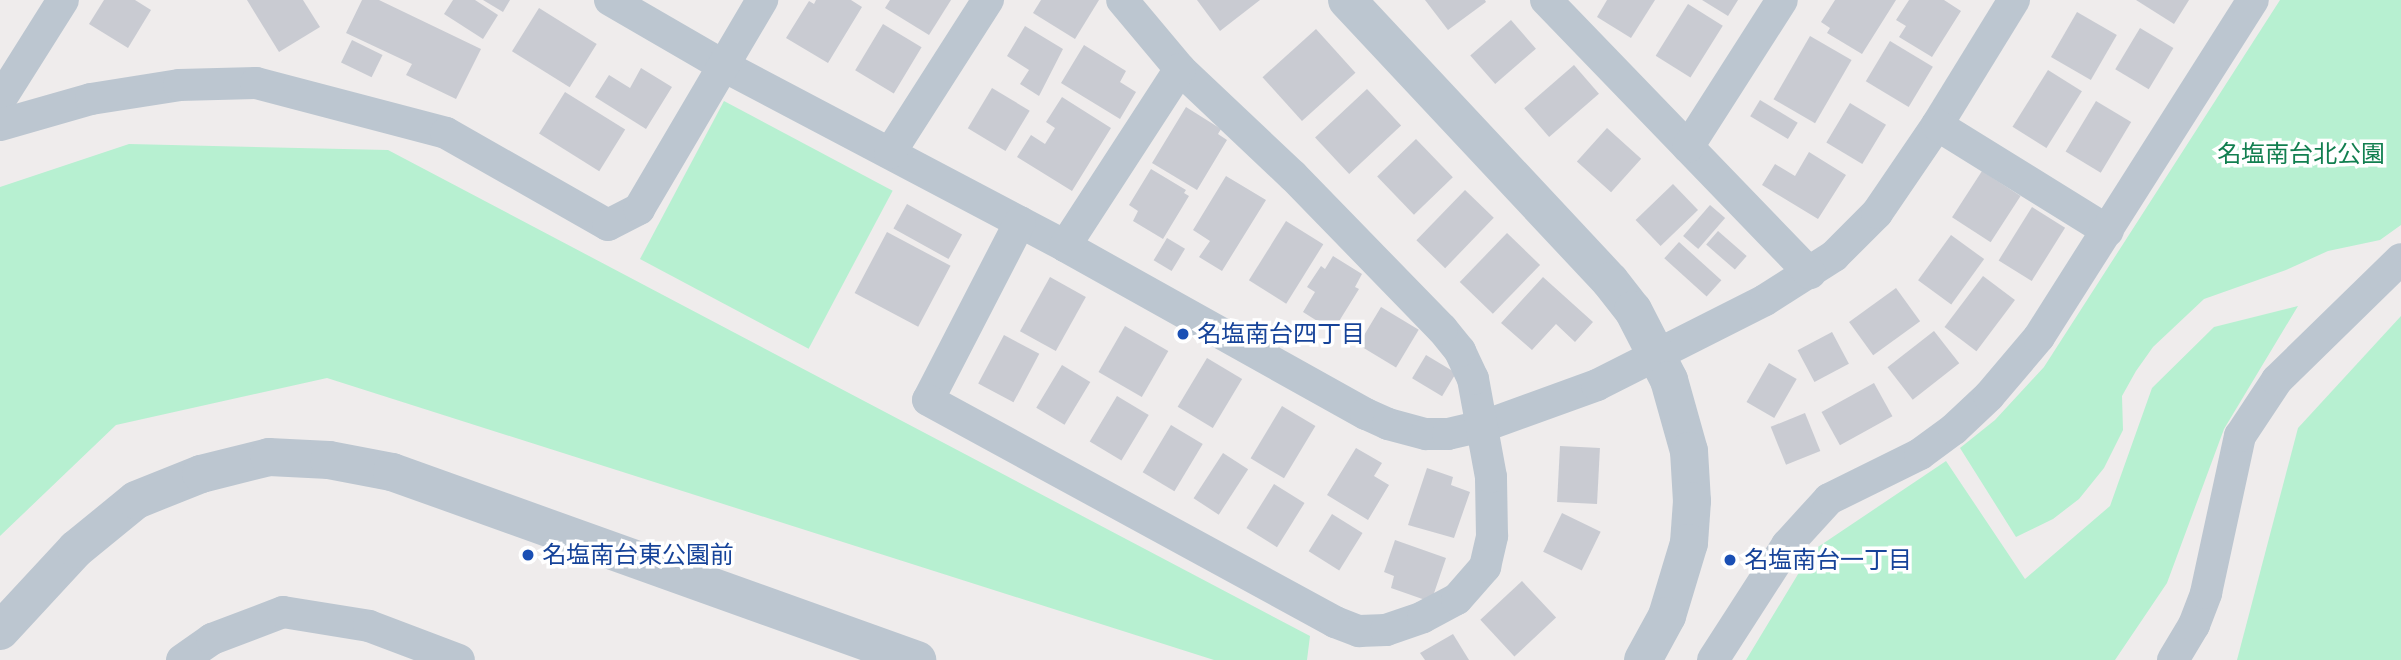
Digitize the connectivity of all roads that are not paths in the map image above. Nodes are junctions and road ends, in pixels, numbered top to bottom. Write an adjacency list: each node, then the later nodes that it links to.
1 (63, 0): 13 (street)
2 (610, 0): 11 (street)
3 (762, 0): 11 (street)
4 (988, 0): 17 (street)
5 (1122, 0): 12 (street)
6 (1347, 0): 23 (street)
7 (1782, 0): 16 (street)
8 (2014, 0): 15 (street)
9 (2253, 0): 19 (street)
10 (1551, 2): 16 (street)
11 (722, 65): 14 (street); 17 (street)
12 (1180, 69): 20 (street); 24 (street)
13 (0, 100)
14 (0, 125)
15 (1937, 125): 19 (street); 22 (street)
16 (1688, 147): 22 (street)
17 (890, 153): 18 (street)
18 (1020, 222): 20 (street); 24 (street)
19 (2108, 231): 30 (street)
20 (1065, 246): 24 (street)
21 (2401, 259): 31 (street)
22 (1810, 273): 23 (street)
23 (1657, 354): 24 (street); 29 (street)
24 (1484, 426)
25 (0, 631): 28 (street)
26 (182, 660): 27 (street)
27 (459, 660)
28 (917, 660)
29 (1643, 660)
30 (1713, 660)
31 (2173, 660)

